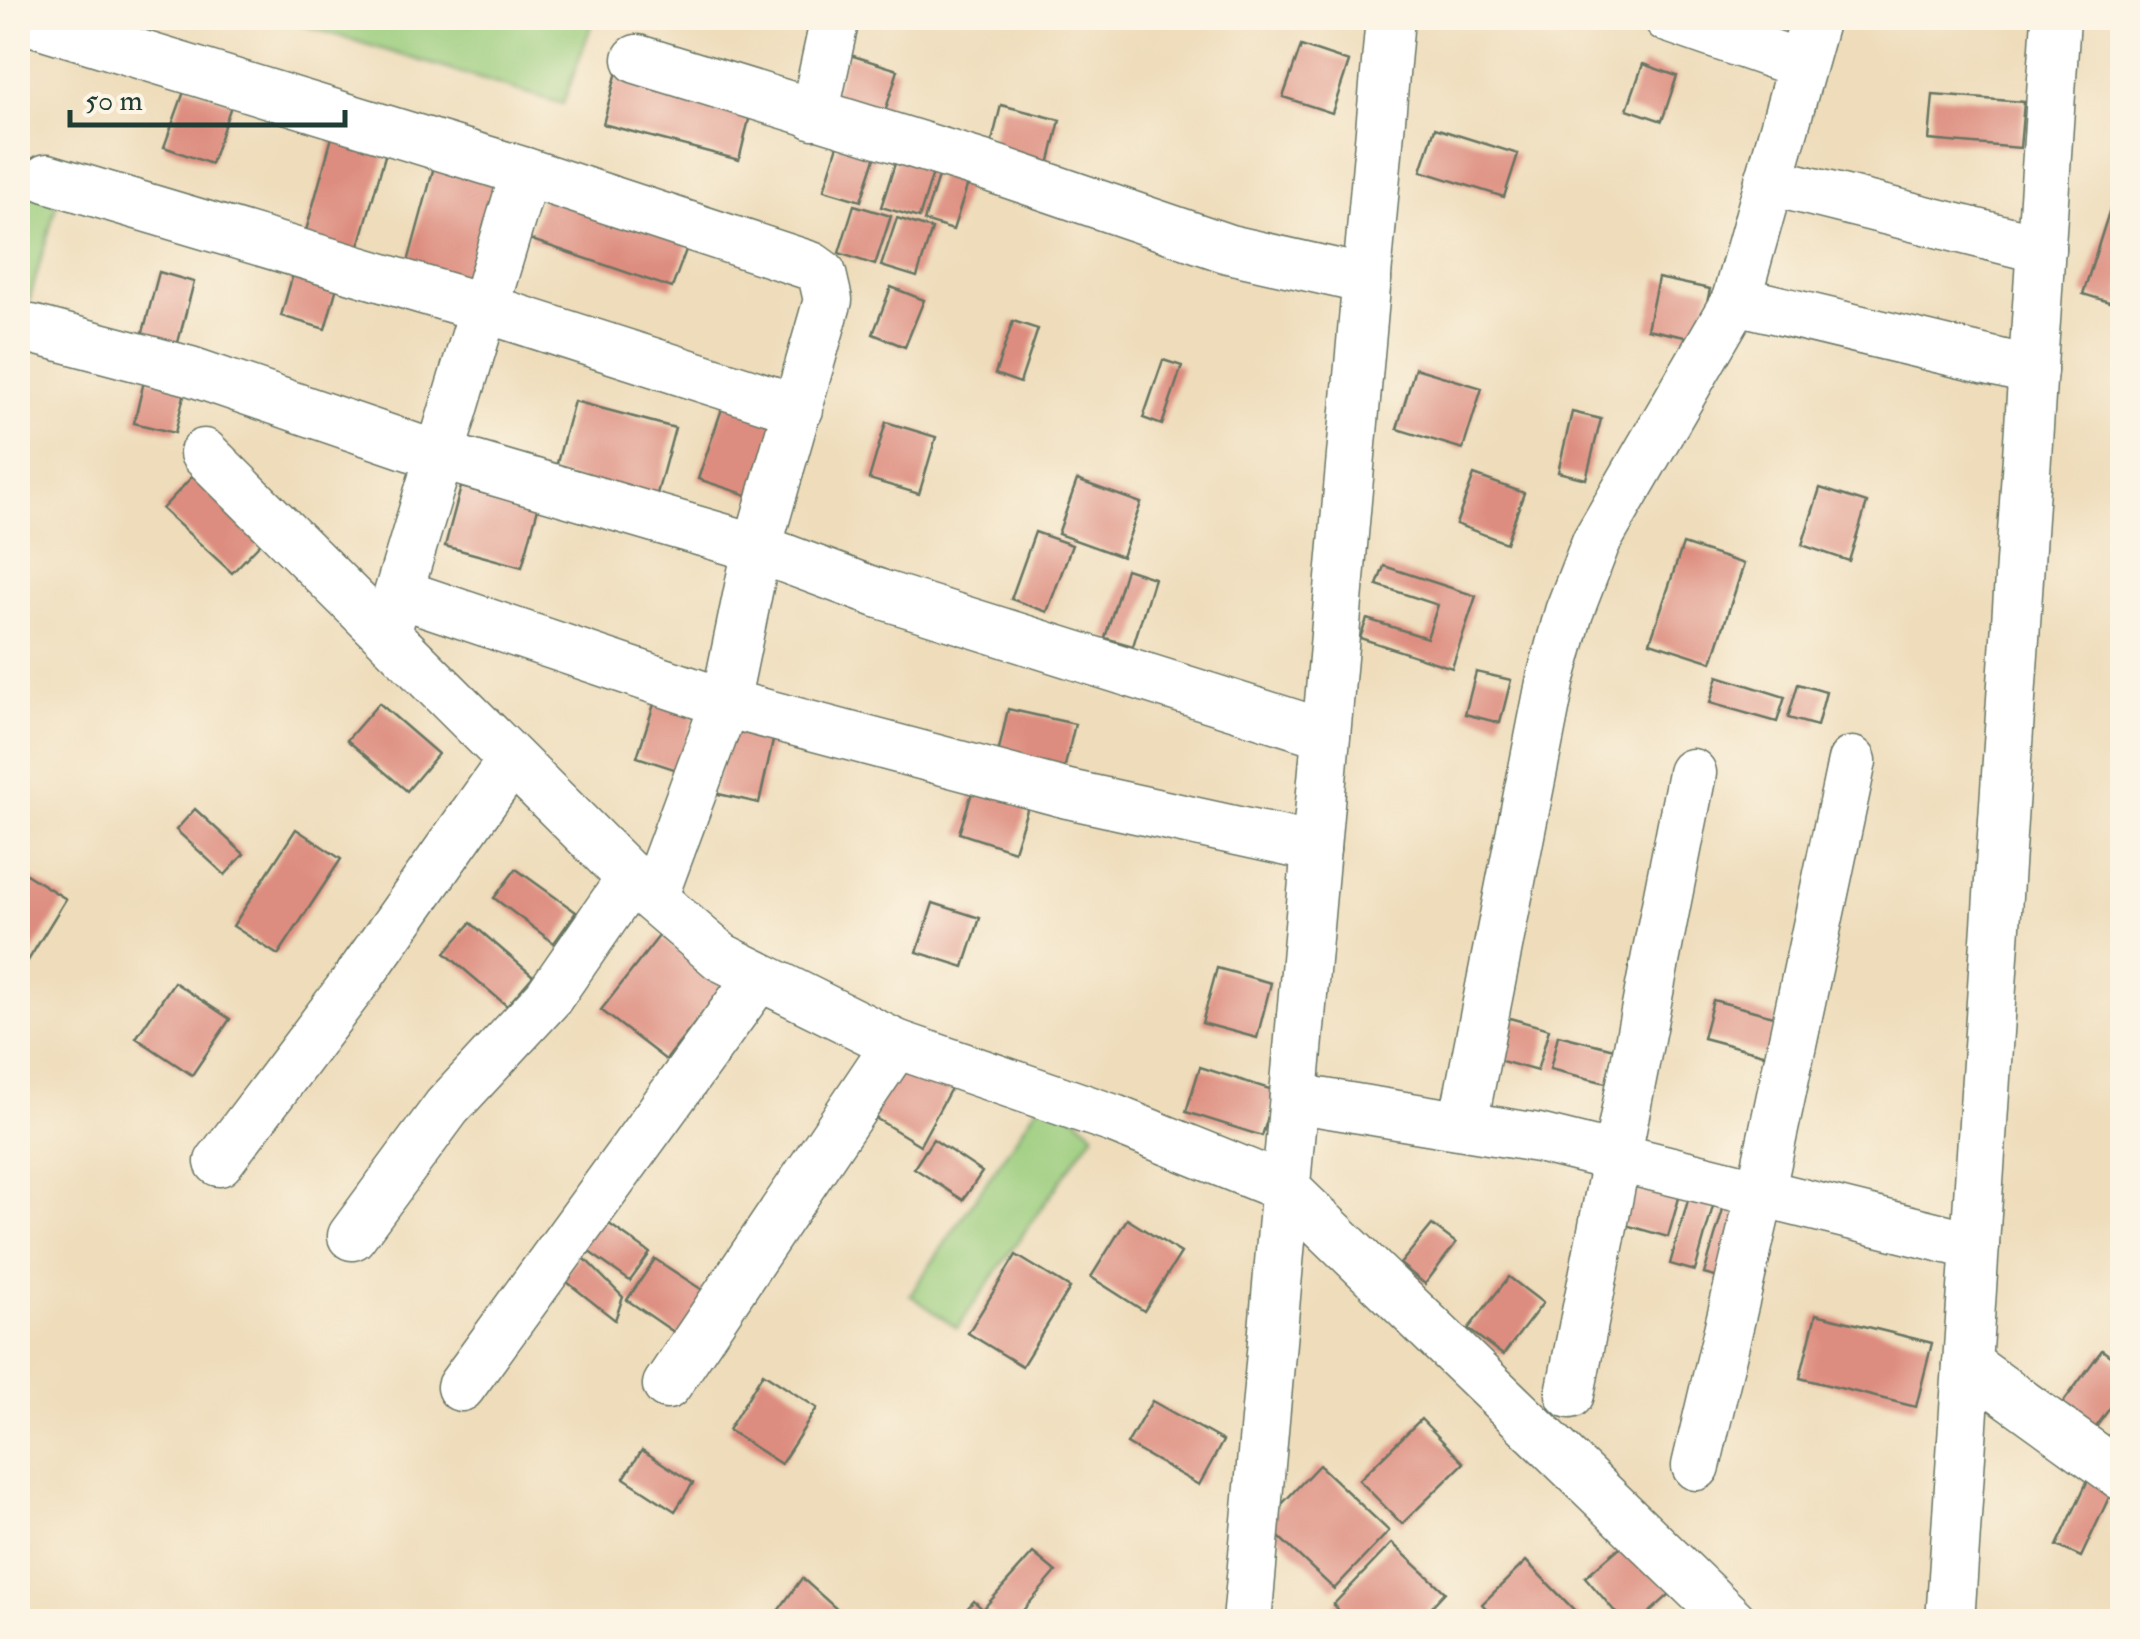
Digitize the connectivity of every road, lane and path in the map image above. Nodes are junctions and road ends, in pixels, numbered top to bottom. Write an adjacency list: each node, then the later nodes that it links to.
1 (21, 18): 10 (street)
2 (834, 18): 9 (street)
3 (1390, 18): 14 (street)
4 (1668, 18): 8 (street)
5 (1815, 18): 8 (street)
6 (2056, 18): 13 (street)
7 (636, 59): 9 (street)
8 (1800, 64): 12 (street)
9 (814, 115): 14 (street)
10 (525, 172): 16 (street); 19 (street)
11 (47, 178): 16 (street)
12 (1769, 180): 13 (street); 15 (street)
13 (2041, 249): 18 (street)
14 (1367, 280): 25 (street)
15 (1736, 300): 18 (street); 34 (street)
16 (484, 308): 19 (street); 21 (street)
17 (31, 329): 21 (street)
18 (2033, 371): 40 (street)
19 (799, 409): 22 (street)
20 (204, 453): 23 (street)
21 (440, 455): 22 (street); 23 (street)
22 (757, 548): 24 (street); 25 (street)
23 (392, 615): 24 (street); 26 (street)
24 (725, 703): 29 (street); 30 (street)
25 (1326, 734): 29 (street)
26 (512, 760): 30 (street); 36 (street)
27 (1852, 761): 38 (street)
28 (1692, 774): 35 (street)
29 (1316, 848): 33 (street)
30 (642, 887): 31 (street); 39 (street)
31 (758, 978): 32 (street); 43 (street)
32 (896, 1044): 37 (street); 42 (street)
33 (1294, 1098): 34 (street); 37 (street)
34 (1464, 1124): 35 (street)
35 (1616, 1156): 38 (street); 44 (street)
36 (219, 1162)
37 (1286, 1188): 47 (street); 48 (street)
38 (1760, 1194): 40 (street); 45 (street)
39 (352, 1236)
40 (1975, 1246): 41 (street)
41 (1967, 1364): 46 (street); 49 (street)
42 (667, 1384)
43 (462, 1388)
44 (1570, 1394)
45 (1696, 1466)
46 (2122, 1476)
47 (1709, 1614)
48 (1247, 1622)
49 (1950, 1622)

